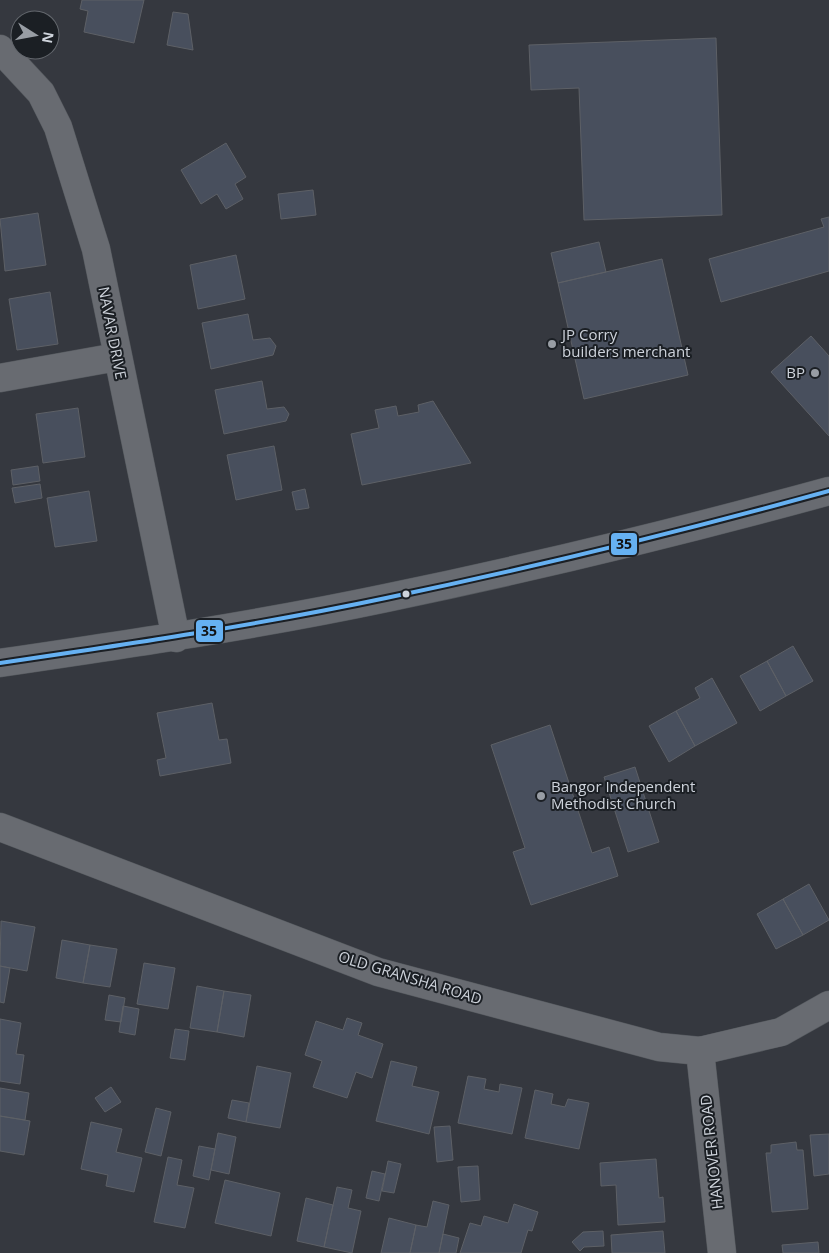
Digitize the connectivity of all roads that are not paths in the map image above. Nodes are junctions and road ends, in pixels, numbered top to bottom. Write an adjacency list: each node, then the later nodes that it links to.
1 (0, 49): 2 (street, NAVAR DRIVE)
2 (117, 357): 3 (street); 5 (street, NAVAR DRIVE)
3 (0, 378)
4 (829, 491): 5 (street)
5 (176, 638): 6 (street)
6 (0, 663)
7 (0, 828): 9 (street, OLD GRANSHA ROAD)
8 (829, 1005): 9 (street, OLD GRANSHA ROAD)
9 (700, 1051): 10 (street, HANOVER ROAD)
10 (722, 1253)

